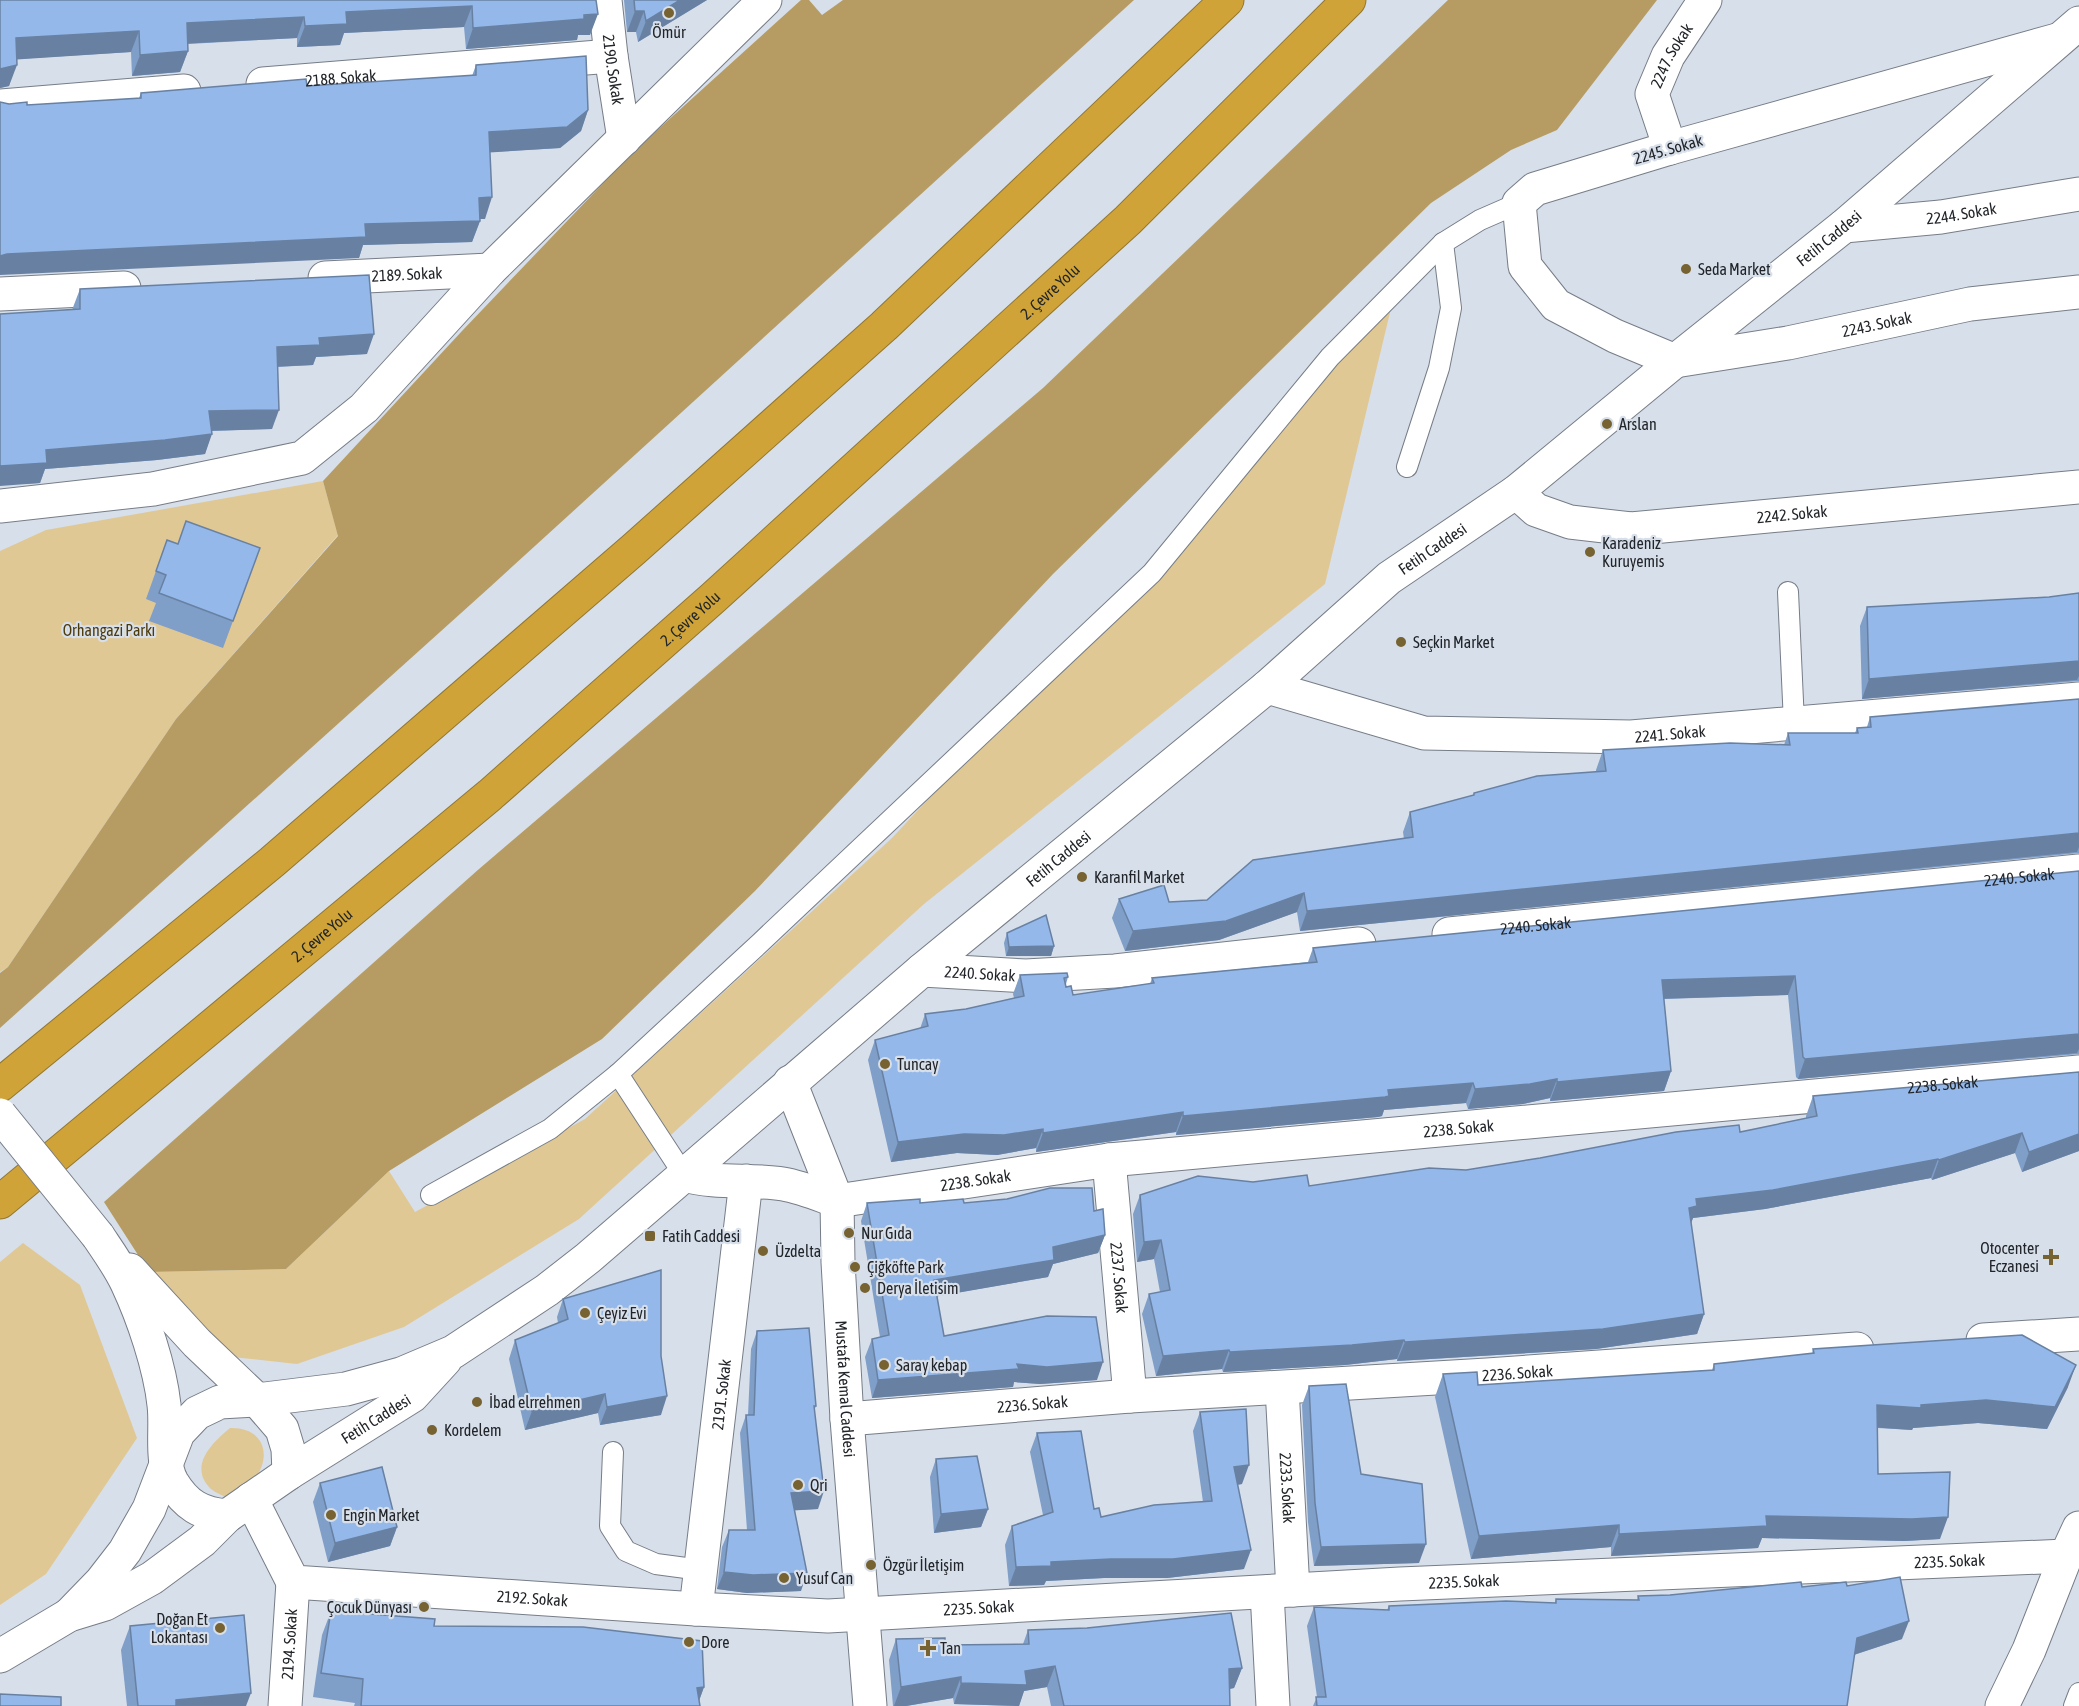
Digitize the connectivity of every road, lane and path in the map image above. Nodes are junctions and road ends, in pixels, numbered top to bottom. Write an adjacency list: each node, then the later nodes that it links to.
1 (605, 0): 7 (street, 2190. Sokak)
2 (765, 0): 9 (street)
3 (1227, 0): 36 (highway)
4 (1349, 0): 43 (highway, 2. Çevre Yolu)
5 (1705, 0): 10 (street, 2247. Sokak)
6 (2068, 32): 10 (street, 2245. Sokak); 13 (street, Fetih Caddesi)
7 (611, 56): 8 (street, 2188. Sokak); 9 (street, 2190. Sokak)
8 (0, 106)
9 (624, 139): 15 (street)
10 (1670, 148): 12 (street, 2245. Sokak)
11 (2079, 194): 13 (street, 2244. Sokak)
12 (1519, 203): 14 (lane); 20 (street)
13 (1844, 226): 20 (street, Fetih Caddesi)
14 (1443, 243): 21 (lane); 34 (lane)
15 (490, 270): 16 (street, 2189. Sokak); 24 (street)
16 (299, 279)
17 (155, 286): 19 (street)
18 (2079, 292): 20 (street, 2243. Sokak)
19 (0, 294)
20 (1675, 361): 23 (street, Fetih Caddesi)
21 (1407, 467)
22 (2079, 487): 23 (street, 2242. Sokak)
23 (1516, 492): 26 (street, Fetih Caddesi)
24 (0, 506)
25 (1788, 592): 28 (lane)
26 (1267, 687): 28 (street, 2241. Sokak); 32 (street, Fetih Caddesi)
27 (2079, 699): 28 (street, 2241. Sokak)
28 (1794, 723)
29 (2079, 871): 30 (street, 2240. Sokak)
30 (1418, 938)
31 (1383, 941): 32 (street, 2240. Sokak)
32 (922, 970): 35 (street, Fetih Caddesi)
33 (2079, 1072): 38 (street, 2238. Sokak)
34 (618, 1074): 39 (lane); 41 (lane)
35 (790, 1082): 39 (street, Fetih Caddesi); 42 (street, Mustafa Kemal Caddesi)
36 (0, 1085)
37 (0, 1115): 44 (street, bridge)
38 (1109, 1160): 42 (street, 2238. Sokak); 50 (street, 2237. Sokak)
39 (684, 1175): 40 (street); 48 (street, Fetih Caddesi)
40 (746, 1181): 42 (street); 58 (street, 2191. Sokak)
41 (431, 1195)
42 (837, 1201): 52 (street, Mustafa Kemal Caddesi)
43 (0, 1202)
44 (98, 1236): 51 (street); 54 (street)
45 (2079, 1334): 46 (street)
46 (1949, 1343)
47 (1890, 1347): 49 (street, 2236. Sokak)
48 (453, 1352): 51 (street); 55 (street, Fetih Caddesi)
49 (1282, 1388): 50 (street, 2236. Sokak); 60 (street, 2233. Sokak)
50 (1130, 1396): 52 (street, 2236. Sokak)
51 (257, 1400): 54 (street); 55 (street)
52 (847, 1419): 62 (street, Mustafa Kemal Caddesi)
53 (613, 1452): 58 (lane)
54 (166, 1464): 56 (street); 63 (street)
55 (289, 1473): 56 (street)
56 (239, 1507): 59 (street); 63 (street)
57 (2072, 1542): 60 (street, 2235. Sokak); 69 (street)
58 (700, 1570): 61 (street, 2191. Sokak)
59 (293, 1582): 61 (street, 2192. Sokak); 66 (street, 2194. Sokak)
60 (1280, 1591): 62 (street, 2235. Sokak); 68 (street, 2233. Sokak)
61 (696, 1609): 62 (street, 2192. Sokak)
62 (863, 1614): 67 (street, Mustafa Kemal Caddesi)
63 (69, 1615): 64 (street)
64 (0, 1656)
65 (2079, 1693): 70 (lane)
66 (285, 1706)
67 (870, 1706)
68 (1273, 1706)
69 (2002, 1706)
70 (2074, 1706)

